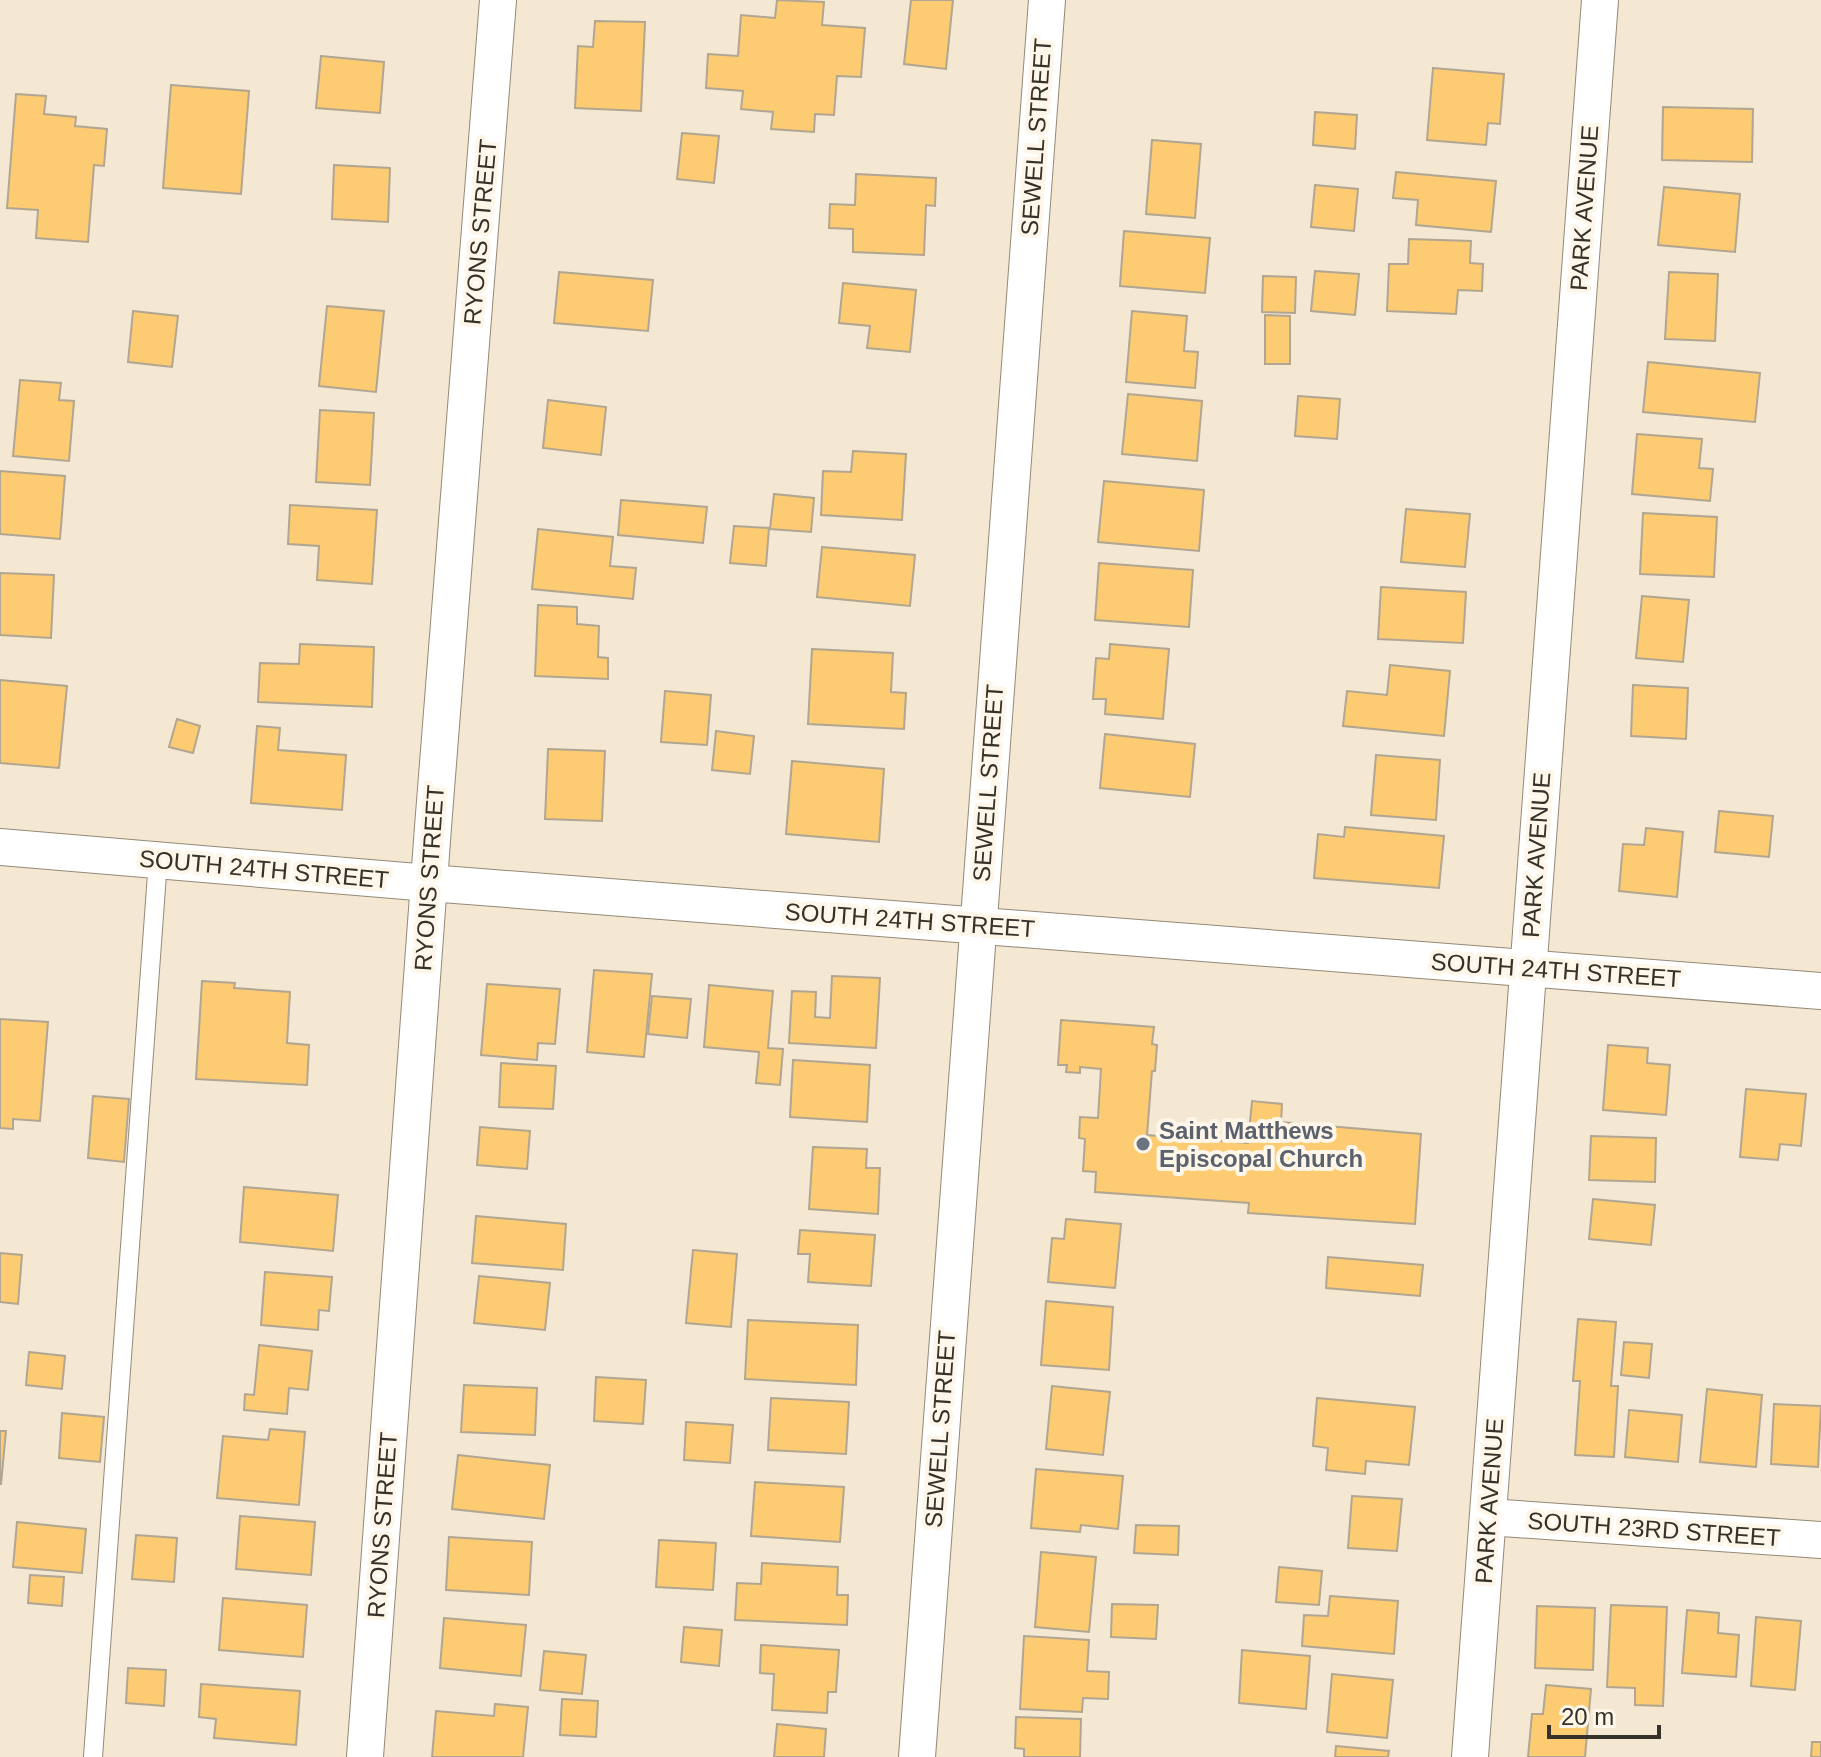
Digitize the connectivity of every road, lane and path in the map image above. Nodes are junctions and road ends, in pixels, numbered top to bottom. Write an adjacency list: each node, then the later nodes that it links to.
1 (498, 0): 6 (street, RYONS STREET)
2 (1047, 0): 7 (street, SEWELL STREET)
3 (1600, 0): 8 (street, PARK AVENUE)
4 (0, 847): 5 (street, SOUTH 24TH STREET)
5 (158, 860): 6 (street, SOUTH 24TH STREET); 12 (lane)
6 (429, 883): 7 (street, SOUTH 24TH STREET); 13 (street, RYONS STREET)
7 (978, 925): 8 (street, SOUTH 24TH STREET); 14 (street, SEWELL STREET)
8 (1528, 968): 9 (street, SOUTH 24TH STREET); 10 (street, PARK AVENUE)
9 (1821, 991)
10 (1488, 1517): 11 (street, SOUTH 23RD STREET); 15 (street, PARK AVENUE)
11 (1821, 1540)
12 (93, 1757)
13 (365, 1757)
14 (917, 1757)
15 (1470, 1757)

